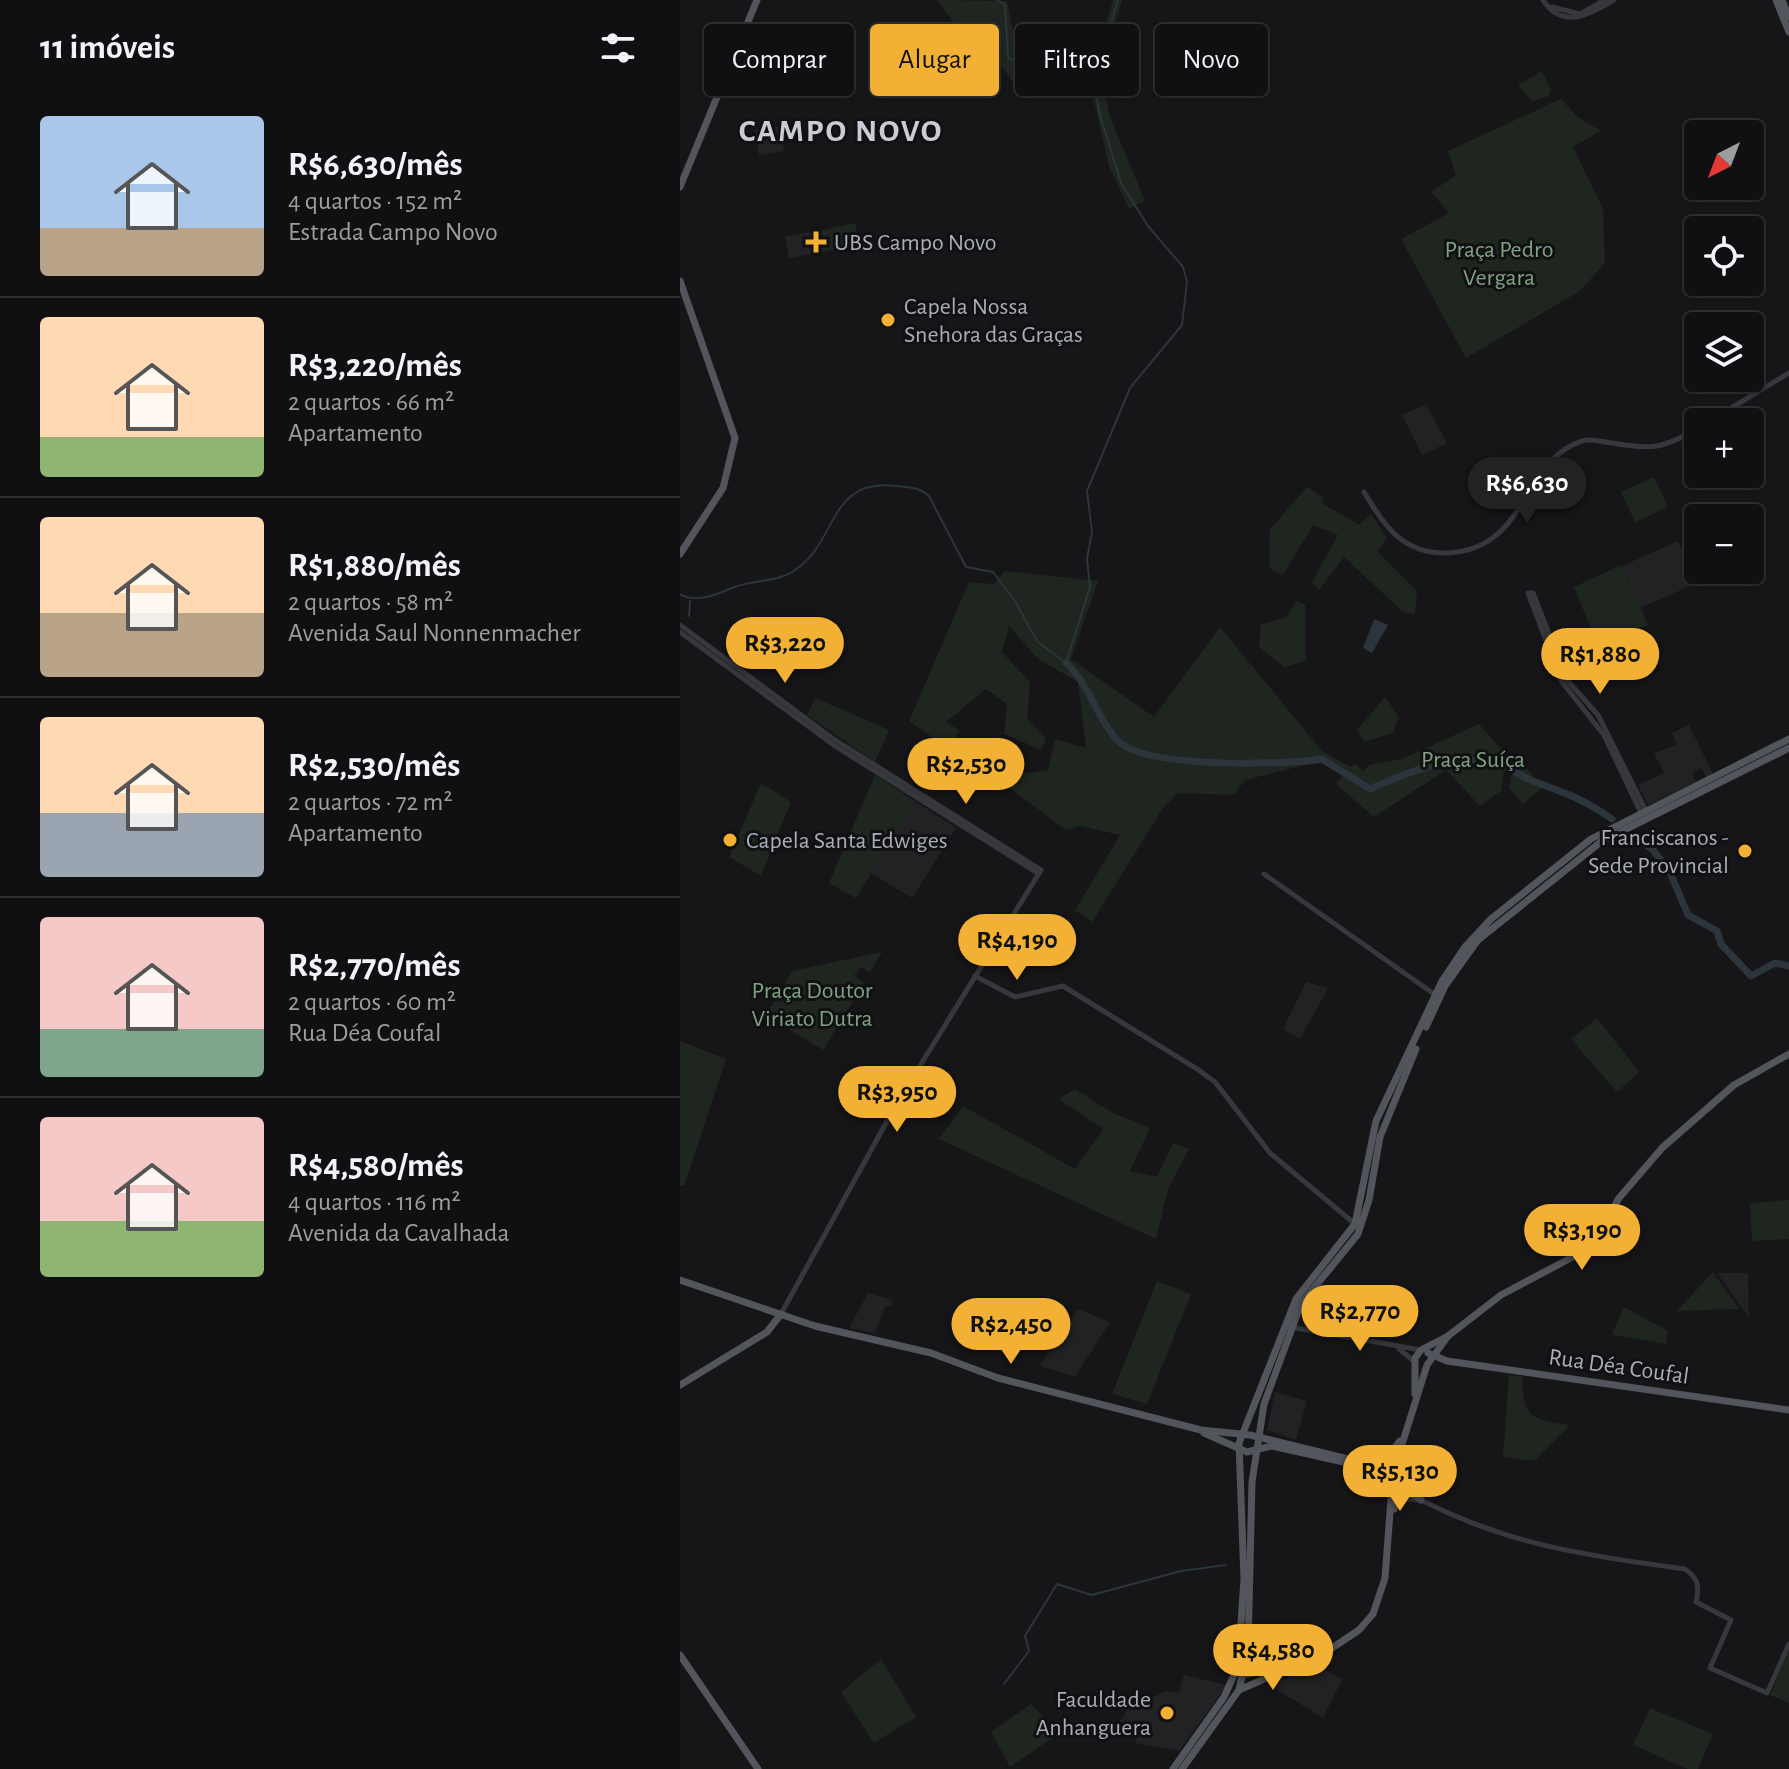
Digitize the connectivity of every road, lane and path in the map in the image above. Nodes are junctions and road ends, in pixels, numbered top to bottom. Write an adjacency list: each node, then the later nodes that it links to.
1 (757, 0): 9 (main road)
2 (1543, 0): 3 (street); 4 (street)
3 (1605, 0)
4 (1614, 0)
5 (1776, 0): 8 (main road)
6 (1782, 0): 7 (main road)
7 (1789, 17)
8 (1789, 32)
9 (680, 187)
10 (680, 281): 15 (main road)
11 (1789, 373): 12 (street)
12 (1731, 408)
13 (738, 425): 15 (main road)
14 (1684, 435): 16 (street)
15 (735, 438): 17 (main road)
16 (1364, 492)
17 (680, 554)
18 (1540, 615): 26 (street)
19 (680, 625): 25 (street)
20 (680, 632): 25 (street)
21 (1789, 739): 23 (main road)
22 (1789, 748): 24 (main road)
23 (1725, 772): 24 (main road); 26 (main road)
24 (1721, 781): 27 (main road)
25 (901, 784): 29 (street)
26 (1643, 810): 27 (main road); 30 (main road)
27 (1654, 815): 30 (main road)
28 (1264, 874): 30 (street)
29 (975, 976): 34 (street); 36 (street)
30 (1437, 996): 32 (main road); 32 (main road)
31 (1789, 1054): 39 (main road)
32 (1389, 1100): 33 (main road)
33 (1377, 1134): 34 (main road); 37 (main road)
34 (1355, 1224): 38 (main road)
35 (680, 1280): 36 (main road)
36 (781, 1314): 47 (main road); 50 (main road)
37 (1291, 1327): 38 (street); 41 (street, Rua Déa Coufal); 53 (main road)
38 (1279, 1335): 52 (main road)
39 (1448, 1336): 40 (main road); 42 (main road)
40 (1439, 1346): 43 (main road); 44 (main road)
41 (1398, 1348): 42 (street, Rua Déa Coufal); 45 (street, Rua Déa Coufal)
42 (1421, 1350): 43 (main road, Rua Déa Coufal); 45 (main road)
43 (1432, 1355): 44 (main road, Rua Déa Coufal); 46 (main road)
44 (1443, 1360): 46 (main road, Rua Déa Coufal); 49 (main road, Rua Déa Coufal)
45 (1415, 1362): 46 (main road, Rua Déa Coufal); 48 (main road)
46 (1427, 1365): 48 (main road)
47 (680, 1385)
48 (1415, 1400): 51 (main road)
49 (1789, 1410)
50 (1201, 1430): 52 (main road); 54 (main road)
51 (1406, 1433): 57 (main road); 58 (main road); 60 (main road)
52 (1243, 1435): 53 (main road); 55 (main road)
53 (1258, 1438): 56 (main road); 58 (main road)
54 (1217, 1441): 55 (main road); 59 (main road)
55 (1238, 1448): 56 (main road); 59 (main road)
56 (1257, 1450): 60 (main road); 64 (main road)
57 (1402, 1452): 60 (main road); 61 (main road)
58 (1366, 1463): 60 (main road)
59 (1239, 1466): 70 (main road)
60 (1393, 1473): 61 (main road)
61 (1396, 1490): 62 (main road); 62 (street); 66 (main road)
62 (1421, 1500): 63 (street)
63 (1789, 1644)
64 (1248, 1649): 67 (main road); 68 (main road)
65 (680, 1655): 74 (main road)
66 (1292, 1666): 67 (main road); 69 (main road)
67 (1265, 1672): 68 (main road)
68 (1245, 1674): 69 (main road); 70 (main road)
69 (1239, 1690): 72 (main road)
70 (1214, 1712): 71 (main road)
71 (1208, 1720): 72 (main road); 73 (main road)
72 (1200, 1743): 76 (main road)
73 (1187, 1750): 75 (main road); 76 (main road)
74 (756, 1769)
75 (1173, 1769)
76 (1181, 1769)

